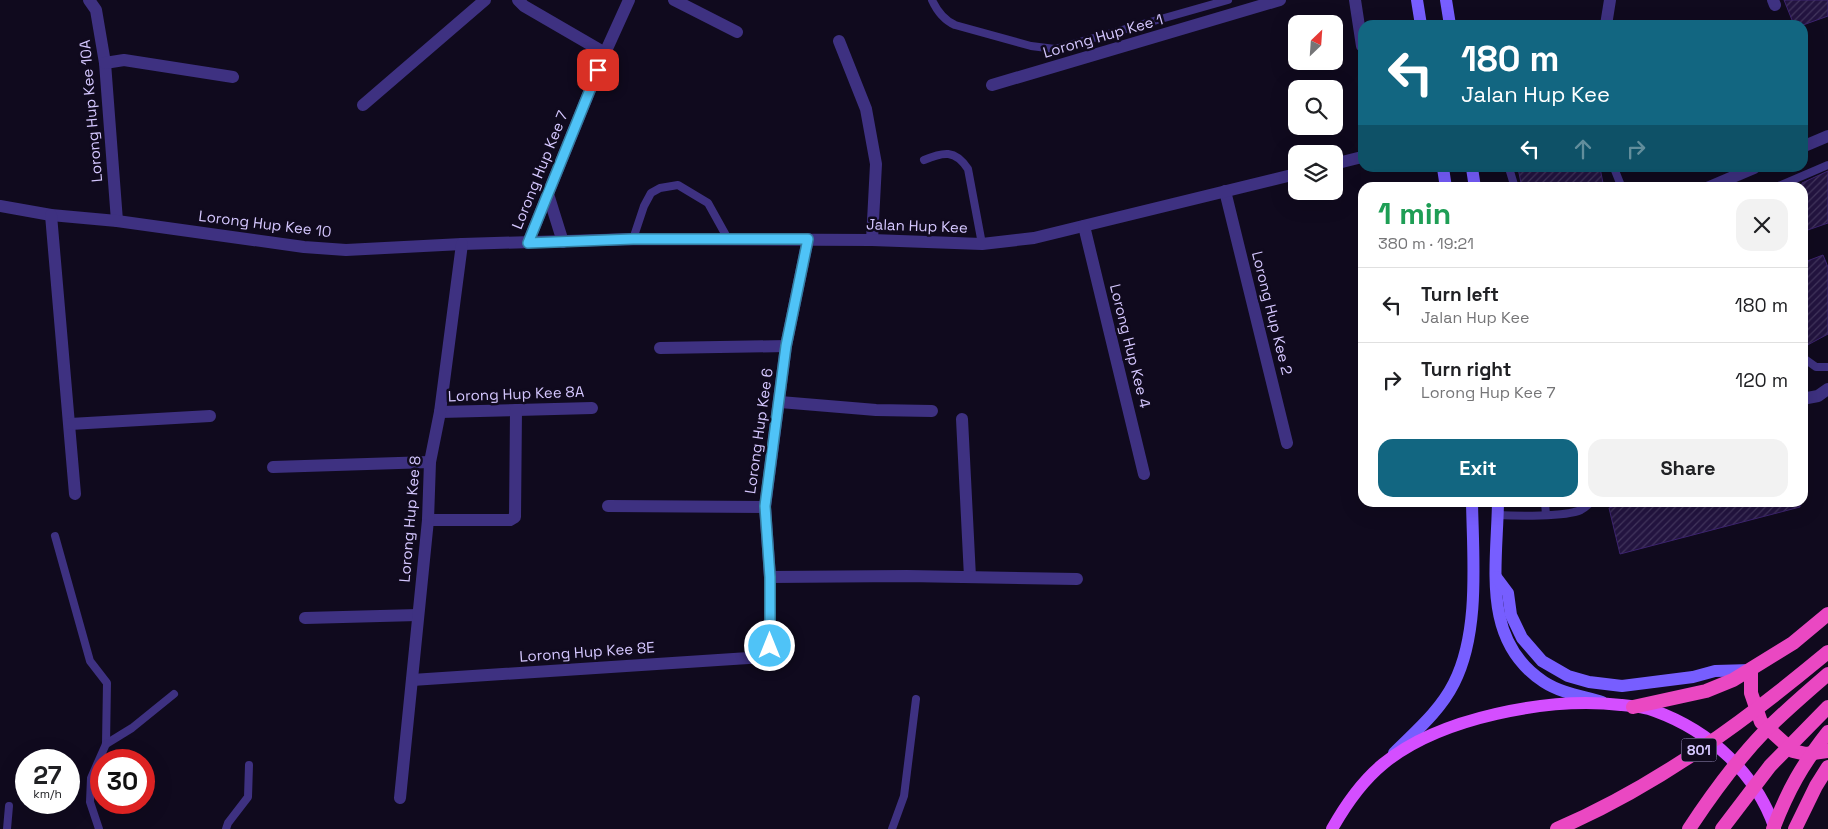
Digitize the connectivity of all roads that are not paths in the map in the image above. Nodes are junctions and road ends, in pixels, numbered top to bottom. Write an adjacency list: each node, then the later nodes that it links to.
1 (89, 0): 20 (street, Lorong Hup Kee 10A)
2 (485, 0): 23 (street)
3 (518, 0): 19 (street)
4 (630, 0): 19 (street, Lorong Hup Kee 7)
5 (674, 0): 17 (street)
6 (932, 0): 7 (lane)
7 (1228, 0)
8 (1280, 0): 22 (street, Lorong Hup Kee 1)
9 (1355, 0): 13 (street)
10 (1417, 0): 14 (main road)
11 (1446, 0): 15 (main road)
12 (1610, 0): 16 (street)
13 (1358, 20)
14 (1420, 20)
15 (1449, 20)
16 (1607, 20)
17 (737, 32)
18 (839, 41): 43 (street)
19 (605, 53): 35 (street, Lorong Hup Kee 7)
20 (106, 63): 21 (street); 38 (street, Lorong Hup Kee 10A)
21 (233, 77)
22 (992, 85)
23 (363, 106)
24 (1828, 136): 25 (street)
25 (1808, 144)
26 (1358, 158): 28 (street)
27 (924, 160): 47 (lane)
28 (1343, 162)
29 (1828, 165): 33 (lane)
30 (1745, 172): 32 (street)
31 (1288, 176): 34 (street, Jalan Hup Kee)
32 (1721, 182)
33 (1788, 182)
34 (1225, 191): 39 (street, Jalan Hup Kee); 62 (street, Lorong Hup Kee 2)
35 (548, 194): 44 (street); 45 (street, Lorong Hup Kee 7)
36 (0, 206): 37 (street, Lorong Hup Kee 10)
37 (51, 215): 38 (street, Lorong Hup Kee 10); 61 (street)
38 (117, 221): 46 (street, Lorong Hup Kee 10)
39 (1084, 226): 47 (street, Jalan Hup Kee); 65 (street, Lorong Hup Kee 4)
40 (633, 239): 41 (street, Jalan Hup Kee); 41 (lane); 44 (street, Jalan Hup Kee)
41 (728, 239): 42 (street, Jalan Hup Kee)
42 (808, 239): 43 (street, Jalan Hup Kee); 48 (street, Lorong Hup Kee 6)
43 (872, 240): 47 (street, Jalan Hup Kee)
44 (563, 242): 45 (street, Jalan Hup Kee)
45 (528, 243): 46 (street, Lorong Hup Kee 10)
46 (462, 244): 57 (street, Lorong Hup Kee 8)
47 (982, 244)
48 (786, 346): 49 (street); 54 (street, Lorong Hup Kee 6)
49 (660, 348)
50 (1808, 361): 51 (lane)
51 (1828, 368)
52 (1828, 390): 53 (street)
53 (1808, 398)
54 (780, 402): 58 (street); 68 (street, Lorong Hup Kee 6)
55 (592, 408): 56 (street, Lorong Hup Kee 8A)
56 (516, 410): 57 (street, Lorong Hup Kee 8A); 74 (street)
57 (440, 412): 63 (street, Lorong Hup Kee 8)
58 (932, 412)
59 (210, 416): 61 (street)
60 (962, 420): 77 (street)
61 (70, 424): 66 (street)
62 (1287, 443)
63 (430, 462): 64 (street); 74 (street, Lorong Hup Kee 8)
64 (274, 467)
65 (1144, 474)
66 (76, 494)
67 (608, 506): 68 (street)
68 (765, 506): 76 (street, Lorong Hup Kee 6)
69 (1472, 507): 96 (main road)
70 (1545, 507): 73 (lane)
71 (1585, 507): 73 (lane)
72 (1498, 509): 73 (lane); 78 (main road)
73 (1546, 515)
74 (428, 520): 81 (street, Lorong Hup Kee 8)
75 (55, 536): 94 (lane)
76 (770, 577): 77 (street); 84 (street, Lorong Hup Kee 6)
77 (970, 577): 79 (street)
78 (1496, 577): 85 (main road); 90 (main road)
79 (1077, 578)
80 (1828, 614): 85 (highway)
81 (418, 615): 82 (street); 87 (street, Lorong Hup Kee 8)
82 (305, 618)
83 (1828, 652): 108 (highway, 801, bridge)
84 (764, 657): 87 (street, Lorong Hup Kee 8E)
85 (1751, 670): 91 (highway); 95 (highway)
86 (1828, 674): 109 (highway, bridge)
87 (412, 680): 99 (street, Lorong Hup Kee 8)
88 (174, 694): 94 (lane)
89 (916, 699): 105 (lane)
90 (1609, 704): 91 (main road); 96 (main road)
91 (1633, 706): 111 (main road)
92 (1828, 707): 110 (highway, bridge)
93 (1828, 732): 111 (highway, bridge)
94 (106, 744): 103 (lane)
95 (1828, 751)
96 (1384, 763): 101 (main road)
97 (249, 765): 104 (lane)
98 (1828, 768): 112 (highway)
99 (400, 798)
100 (9, 806): 102 (lane)
101 (1343, 809): 106 (main road); 107 (main road)
102 (7, 829)
103 (99, 829)
104 (226, 829)
105 (892, 829)
106 (1322, 829)
107 (1332, 829)
108 (1558, 829)
109 (1689, 829)
110 (1722, 829)
111 (1774, 829)
112 (1795, 829)

